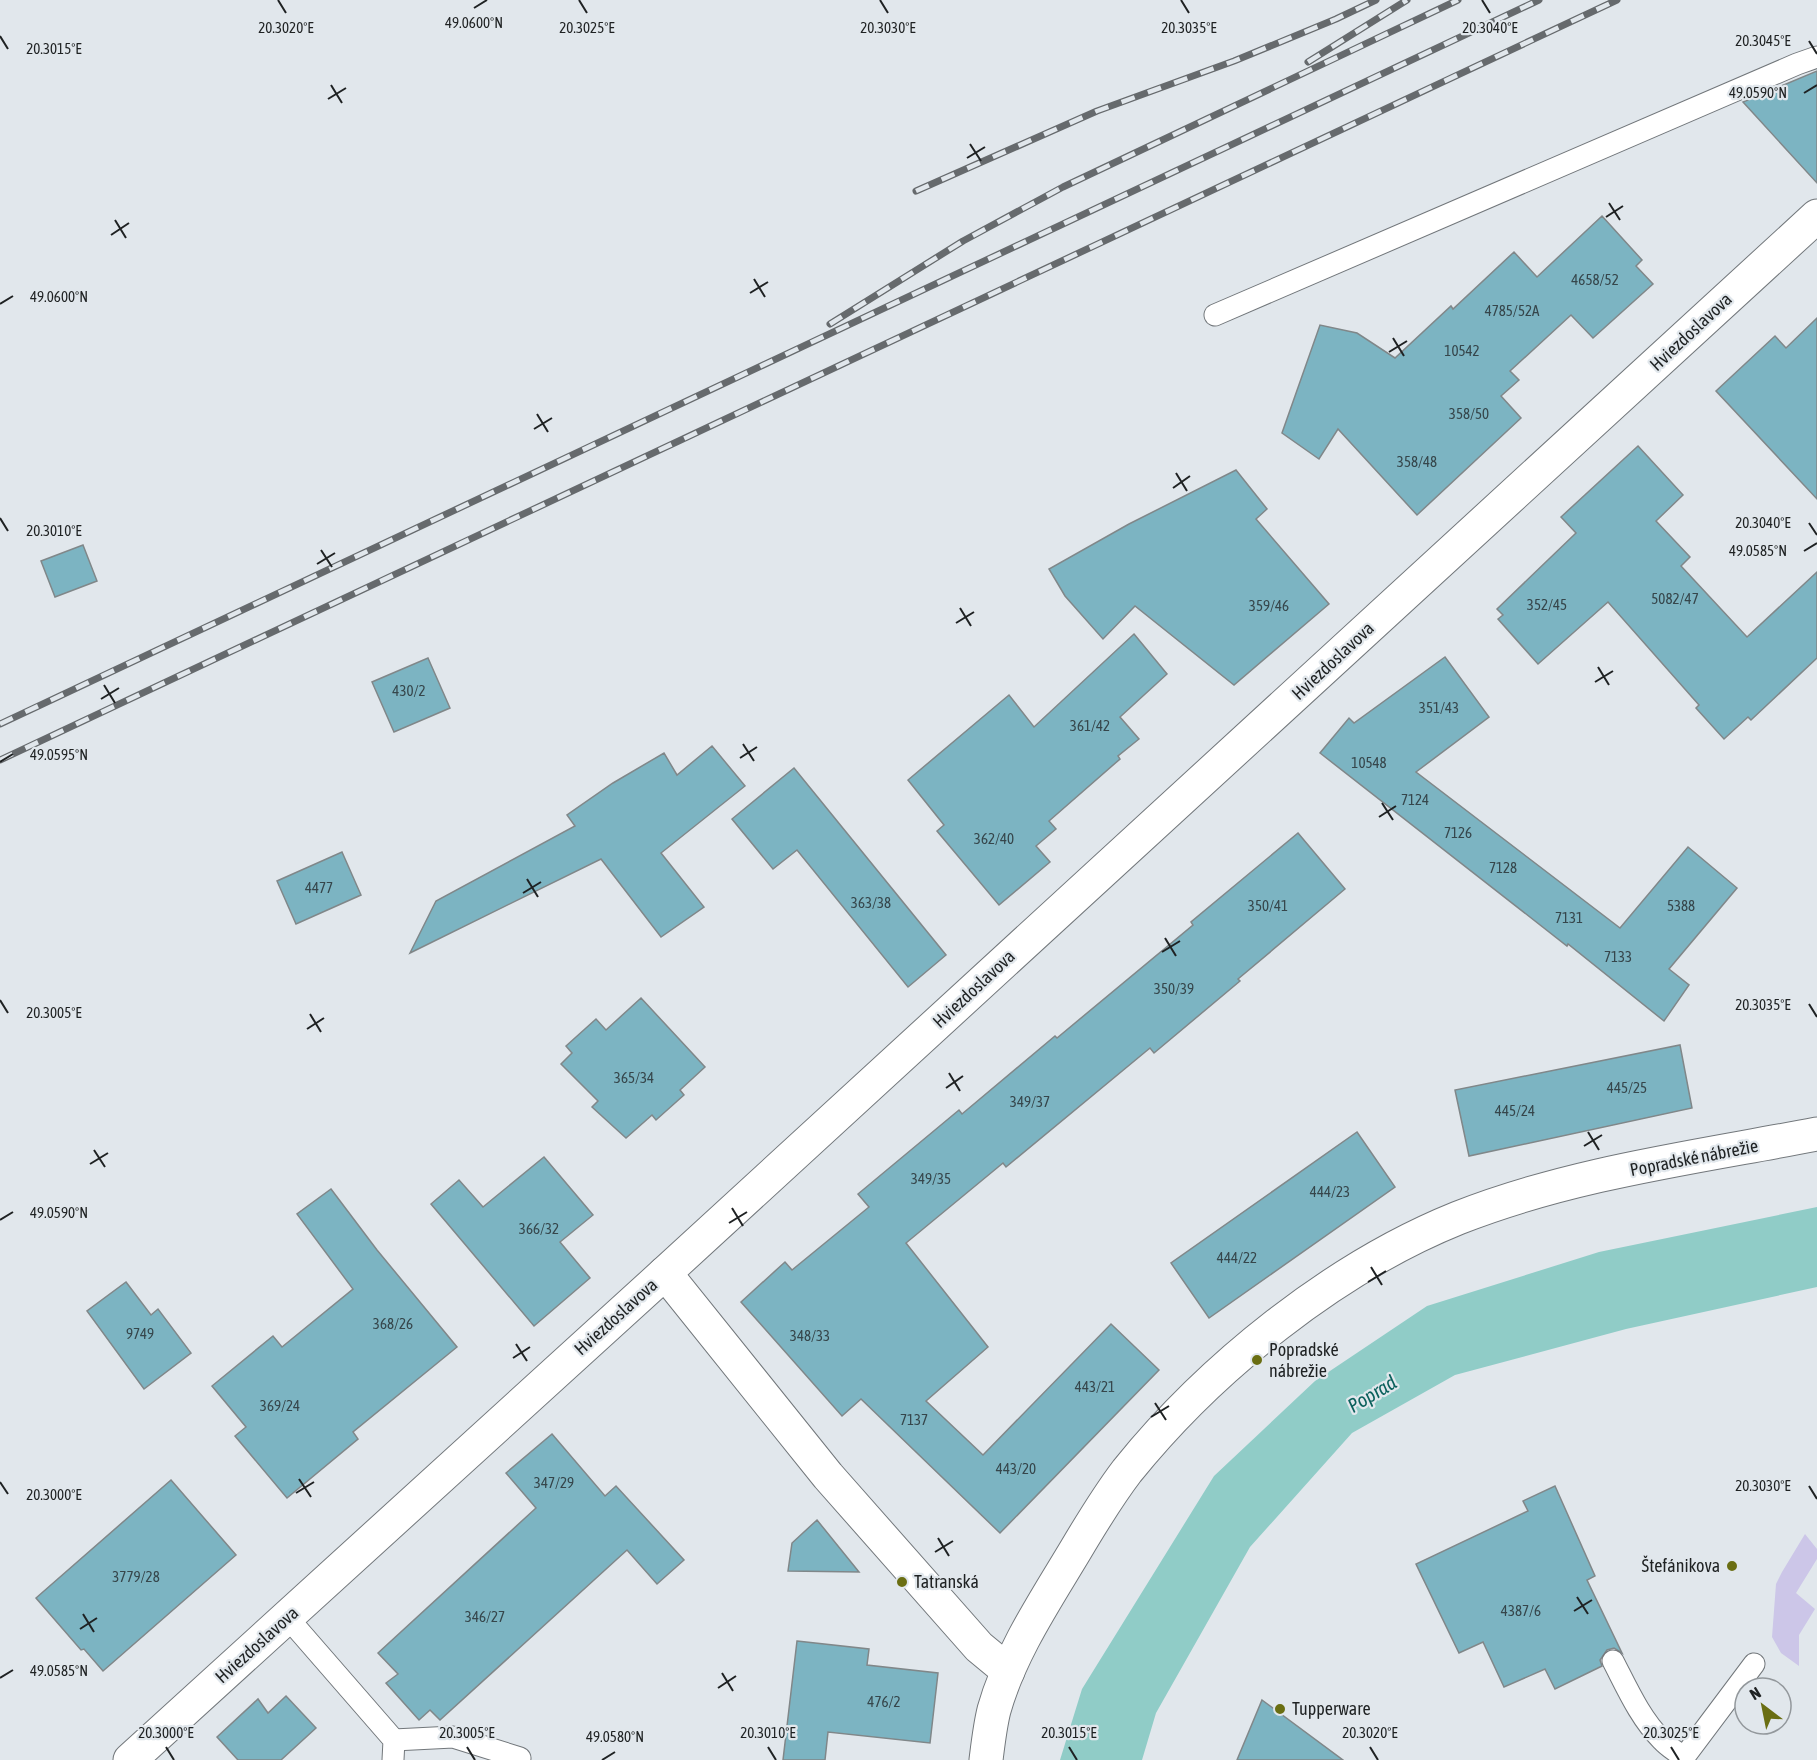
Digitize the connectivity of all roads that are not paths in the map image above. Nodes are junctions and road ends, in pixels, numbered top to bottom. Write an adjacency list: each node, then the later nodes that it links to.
1 (1817, 57): 3 (lane)
2 (1817, 216): 5 (street, Hviezdoslavova)
3 (1215, 315)
4 (1817, 1134): 9 (street, Popradské nábrežie)
5 (664, 1273): 6 (street, Hviezdoslavova); 9 (street)
6 (287, 1617): 10 (lane); 13 (street, Hviezdoslavova)
7 (1612, 1661): 12 (lane)
8 (1754, 1665): 12 (lane)
9 (1008, 1671): 14 (street, Popradské nábrežie)
10 (393, 1750): 11 (lane)
11 (520, 1758)
12 (1683, 1759)
13 (130, 1760)
14 (986, 1760)

